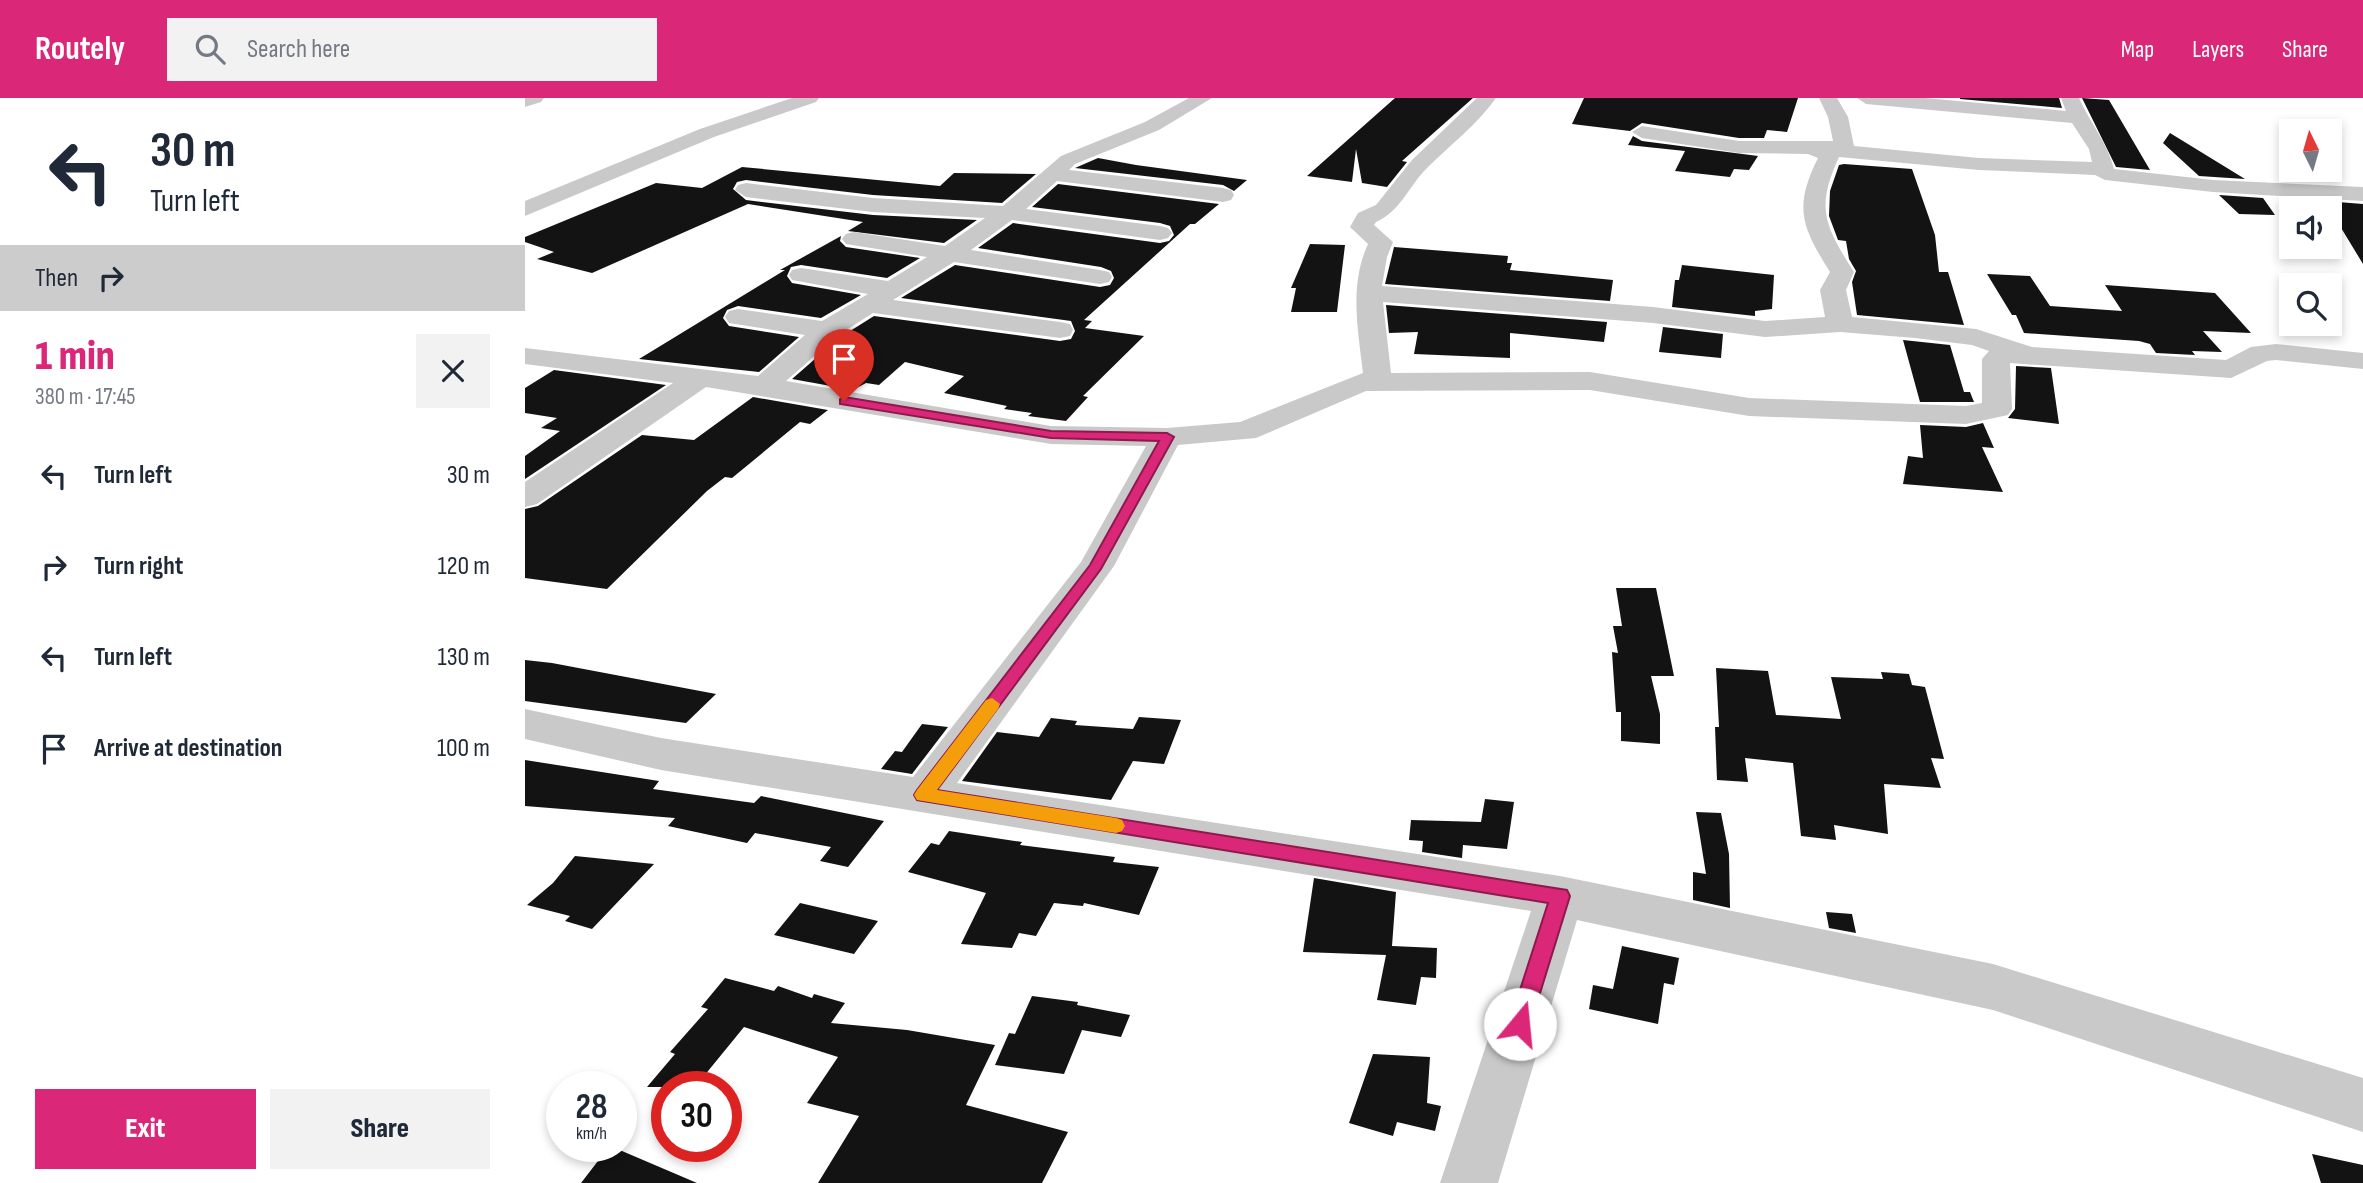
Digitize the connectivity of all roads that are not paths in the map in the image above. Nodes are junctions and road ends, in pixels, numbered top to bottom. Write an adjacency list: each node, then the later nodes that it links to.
1 (535, 98): 8 (street)
2 (810, 98): 17 (street)
3 (1203, 98): 13 (street)
4 (1487, 98): 25 (street)
5 (1828, 98): 11 (street)
6 (1866, 98): 9 (street)
7 (2070, 98): 9 (street)
8 (525, 101)
9 (2078, 118): 12 (street)
10 (1642, 132): 11 (street)
11 (1811, 148): 12 (street); 28 (street)
12 (2104, 169): 15 (street)
13 (1052, 174): 16 (street); 18 (street)
14 (745, 190): 18 (street)
15 (2363, 194)
16 (1223, 195)
17 (525, 209)
18 (1008, 213): 19 (street); 21 (street)
19 (1160, 233)
20 (854, 239): 21 (street)
21 (948, 255): 23 (street); 24 (street)
22 (801, 275): 24 (street)
23 (1100, 277)
24 (893, 290): 26 (street)
25 (1371, 293): 28 (street); 35 (street)
26 (866, 304): 29 (street); 30 (street)
27 (738, 317): 29 (street)
28 (1840, 324): 31 (street)
29 (827, 330): 36 (street)
30 (1060, 330)
31 (2024, 354): 33 (street); 35 (street)
32 (525, 356): 34 (street)
33 (2363, 361)
34 (700, 378): 36 (street); 38 (street)
35 (1378, 382): 37 (street)
36 (764, 386): 37 (street)
37 (1167, 437): 40 (street)
38 (525, 497)
39 (525, 724): 40 (street)
40 (924, 795): 41 (street)
41 (1560, 896): 42 (street); 43 (street)
42 (2363, 1105)
43 (1469, 1183)

